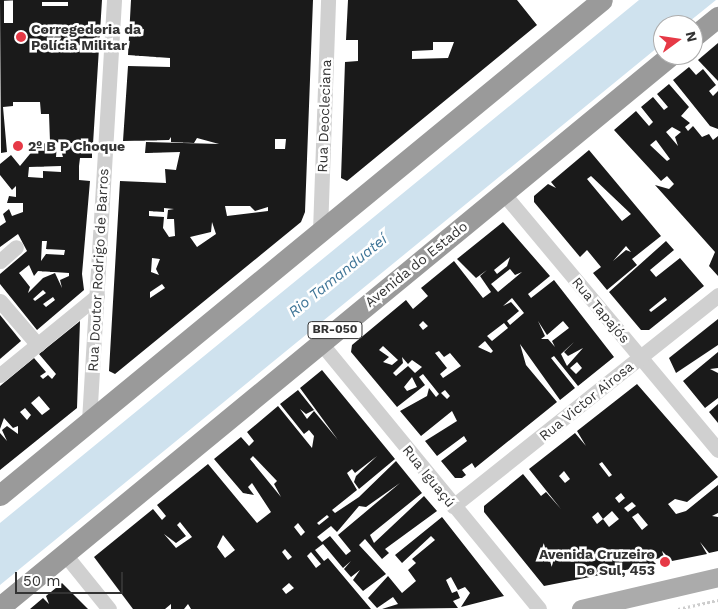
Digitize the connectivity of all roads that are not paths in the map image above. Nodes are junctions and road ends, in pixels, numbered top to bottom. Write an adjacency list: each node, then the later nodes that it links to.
1 (114, 0): 12 (street, Rua Doutor Rodrigo de Barros)
2 (328, 0): 8 (street, Rua Deocleciana)
3 (602, 0): 8 (highway)
4 (718, 17): 5 (highway)
5 (703, 30)
6 (660, 65): 7 (highway, Avenida do Estado / BR-050)
7 (502, 193): 14 (highway, Avenida do Estado / BR-050); 16 (street, Rua Tapajós)
8 (320, 232): 18 (highway)
9 (16, 247): 10 (street)
10 (0, 261)
11 (718, 295): 16 (street, Rua Victor Airosa)
12 (97, 296): 15 (street); 18 (street, Rua Doutor Rodrigo de Barros)
13 (0, 301): 15 (street)
14 (320, 342): 21 (street, Rua Iguaçú); 22 (highway, Avenida do Estado / BR-050)
15 (38, 344): 17 (street)
16 (640, 357): 19 (street, Rua Tapajós); 21 (street, Rua Victor Airosa)
17 (0, 375)
18 (89, 421): 20 (highway)
19 (718, 450)
20 (0, 495)
21 (454, 506): 26 (street, Rua Iguaçú)
22 (63, 552): 24 (highway, Avenida do Estado / BR-050); 25 (street)
23 (718, 577): 27 (main road)
24 (0, 607)
25 (109, 609)
26 (539, 609)
27 (581, 609)

